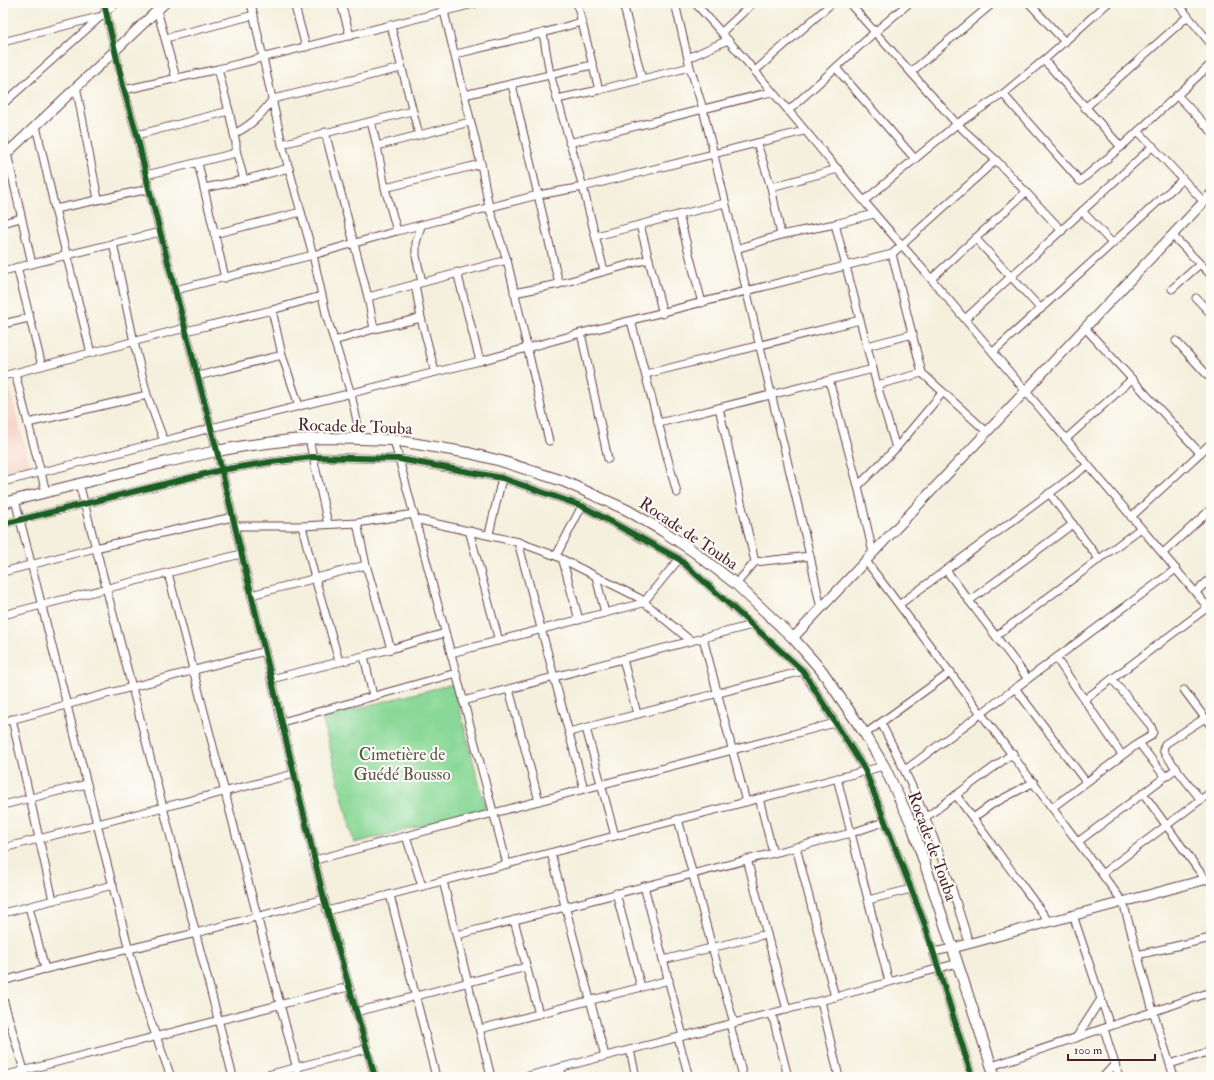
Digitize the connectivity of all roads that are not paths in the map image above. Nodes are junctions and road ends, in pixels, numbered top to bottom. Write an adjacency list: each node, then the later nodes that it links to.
1 (104, 3): 23 (street)
2 (116, 3): 23 (street)
3 (164, 3): 21 (street)
4 (251, 3): 24 (street)
5 (294, 3): 37 (street)
6 (341, 3): 31 (street)
7 (442, 3): 22 (street)
8 (477, 3): 22 (street)
9 (577, 3): 26 (street)
10 (622, 3): 53 (street)
11 (675, 3): 41 (street)
12 (695, 3): 28 (street)
13 (753, 3): 28 (street)
14 (832, 3): 49 (street)
15 (849, 3): 29 (street)
16 (909, 3): 29 (street)
17 (993, 3): 50 (street)
18 (1028, 3): 35 (street)
19 (1177, 3): 25 (street)
20 (1103, 5): 35 (street)
21 (157, 10): 32 (street); 38 (street)
22 (444, 12): 27 (street); 39 (street)
23 (103, 14): 34 (street); 38 (street); 64 (street)
24 (254, 16): 32 (street); 40 (street)
25 (1188, 16): 36 (street); 65 (street)
26 (581, 22): 30 (street); 44 (street)
27 (391, 26): 31 (street); 46 (street)
28 (722, 32): 33 (street)
29 (875, 32): 47 (street); 50 (street)
30 (543, 33): 39 (street); 51 (street)
31 (350, 36): 37 (street)
32 (166, 38): 52 (street)
33 (728, 40): 41 (street); 49 (street)
34 (3, 42)
35 (1065, 42): 42 (street)
36 (1211, 43)
37 (306, 47): 40 (street)
38 (116, 50): 55 (street); 56 (street)
39 (456, 54): 60 (street)
40 (263, 58): 48 (street); 62 (street)
41 (688, 58): 45 (street)
42 (1044, 60): 59 (street); 65 (street)
43 (1211, 64): 61 (street)
44 (592, 65): 51 (street); 57 (street)
45 (690, 67): 53 (street); 66 (street)
46 (401, 68): 62 (street); 69 (street)
47 (836, 68): 67 (street); 91 (street)
48 (218, 69): 52 (street); 68 (street)
49 (755, 71): 58 (street)
50 (911, 72): 72 (street)
51 (550, 74): 54 (street); 63 (street)
52 (176, 78): 56 (street)
53 (642, 79): 57 (street)
54 (512, 85): 60 (street); 106 (street)
55 (76, 86): 73 (street); 108 (street)
56 (124, 90): 80 (street)
57 (599, 90): 63 (street)
58 (771, 92): 66 (street); 67 (street)
59 (1003, 94): 72 (street); 86 (street)
60 (464, 95): 71 (street)
61 (1178, 95): 75 (street); 76 (street)
62 (273, 99): 78 (street); 84 (street)
63 (557, 99): 82 (street)
64 (3, 104)
65 (1085, 108): 86 (street)
66 (702, 109): 82 (street); 89 (street)
67 (789, 110): 74 (street)
68 (229, 111): 78 (street); 80 (street)
69 (412, 111): 70 (street); 81 (street)
70 (371, 122): 77 (street); 85 (street)
71 (470, 122): 81 (street); 94 (street)
72 (957, 124): 91 (street); 92 (street)
73 (36, 126): 90 (street); 112 (street)
74 (804, 131): 83 (street); 96 (street)
75 (1138, 131): 86 (street); 87 (street)
76 (1211, 131)
77 (326, 132): 84 (street); 132 (street)
78 (234, 134): 88 (street)
79 (3, 135): 90 (street)
80 (137, 135): 97 (street)
81 (419, 135): 85 (street)
82 (569, 143): 100 (street)
83 (757, 143): 89 (street); 101 (street)
84 (282, 144): 95 (street)
85 (377, 146): 103 (street)
86 (1121, 146)
87 (1153, 146): 98 (street); 113 (street)
88 (236, 150): 93 (street); 99 (street)
89 (713, 154): 100 (street); 110 (street)
90 (5, 155): 117 (street)
91 (915, 160): 109 (street)
92 (996, 160): 105 (street); 133 (street)
93 (198, 163): 97 (street); 102 (street)
94 (481, 164): 103 (street); 111 (street)
95 (289, 168): 99 (street); 114 (street)
96 (838, 169): 101 (street); 109 (street)
97 (146, 175): 104 (street)
98 (1183, 179): 107 (street); 131 (street)
99 (244, 180): 102 (street)
100 (583, 187): 106 (street); 128 (street)
101 (771, 187): 126 (street)
102 (204, 188): 125 (street)
103 (385, 188): 124 (street)
104 (149, 189): 108 (street); 123 (street)
105 (1026, 192): 122 (street); 129 (street)
106 (538, 195): 111 (street); 152 (street)
107 (1209, 196): 127 (street)
108 (98, 199): 112 (street)
109 (864, 201): 115 (street)
110 (725, 203): 116 (street); 134 (street)
111 (490, 207): 121 (street); 139 (street)
112 (55, 209): 136 (street)
113 (1082, 211): 122 (street); 131 (street)
114 (300, 212): 125 (street); 137 (street)
115 (874, 214): 119 (street); 133 (street)
116 (679, 215): 120 (street); 160 (street)
117 (21, 218): 118 (street); 140 (street)
118 (3, 223)
119 (835, 224): 126 (street); 142 (street)
120 (640, 225): 128 (street); 138 (street)
121 (421, 226): 124 (street); 151 (street)
122 (1062, 231): 148 (street)
123 (160, 232): 130 (street); 154 (street)
124 (397, 232): 132 (street)
125 (214, 234): 149 (street)
126 (781, 235): 134 (street)
127 (1172, 235): 141 (street); 171 (street)
128 (596, 236): 145 (street)
129 (975, 238): 148 (street); 150 (street)
130 (113, 243): 136 (street); 178 (street)
131 (1112, 243): 161 (street)
132 (354, 244): 137 (street); 158 (street)
133 (902, 245): 135 (street); 150 (street)
134 (736, 249): 155 (street)
135 (892, 254): 142 (street); 175 (street)
136 (66, 255): 140 (street); 183 (street)
137 (313, 255): 149 (street); 157 (street)
138 (649, 259): 145 (street); 163 (street)
139 (507, 260): 146 (street); 156 (street)
140 (32, 264): 143 (street)
141 (1200, 264): 147 (street); 153 (street)
142 (846, 266): 155 (street); 168 (street)
143 (17, 267): 144 (street); 165 (street)
144 (3, 271)
145 (604, 271): 152 (street)
146 (457, 272): 151 (street); 185 (street)
147 (1211, 275)
148 (1011, 276): 161 (street); 167 (street)
149 (225, 278): 154 (street)
150 (931, 279): 167 (street)
151 (418, 283): 158 (street); 166 (street)
152 (559, 284): 156 (street)
153 (1172, 289)
154 (175, 290): 172 (street)
155 (746, 292): 160 (street); 179 (street)
156 (514, 293): 181 (street)
157 (321, 296): 162 (street); 176 (street)
158 (368, 297): 173 (street)
159 (1196, 298): 164 (street)
160 (702, 303): 163 (street)
161 (1041, 309): 182 (street)
162 (272, 310): 172 (street); 184 (street)
163 (663, 314): 169 (street)
164 (1211, 314)
165 (29, 318): 170 (street); 186 (street)
166 (421, 318): 173 (street); 188 (street)
167 (965, 318): 182 (street)
168 (860, 320): 179 (street); 180 (street)
169 (631, 321): 174 (street); 191 (street)
170 (3, 324)
171 (1085, 328): 194 (street); 198 (street)
172 (185, 329): 178 (street); 193 (street)
173 (374, 329): 176 (street)
174 (582, 333): 181 (street); 221 (street)
175 (913, 334): 180 (street); 190 (street)
176 (334, 341): 200 (street)
177 (1176, 341): 195 (street)
178 (134, 342): 183 (street); 201 (street)
179 (759, 345): 191 (street); 202 (street)
180 (867, 346): 187 (street)
181 (528, 348): 185 (street); 214 (street)
182 (993, 352): 198 (street)
183 (91, 353): 186 (street)
184 (282, 355): 193 (street); 203 (street)
185 (480, 361): 188 (street)
186 (42, 366): 189 (street)
187 (872, 369): 196 (street); 197 (street)
188 (435, 372): 200 (street)
189 (15, 373): 192 (street); 205 (street)
190 (922, 373): 197 (street); 199 (street)
191 (646, 374): 206 (street)
192 (3, 376)
193 (198, 376): 207 (street)
194 (1132, 379): 211 (street); 218 (street)
195 (1211, 379)
196 (828, 380): 202 (street); 228 (street)
197 (877, 385): 216 (street)
198 (1026, 391): 208 (street); 211 (street)
199 (943, 392): 208 (street); 216 (street)
200 (351, 394): 203 (street); 210 (street)
201 (147, 395): 205 (street); 213 (street)
202 (771, 395): 204 (street); 256 (street)
203 (299, 406): 207 (street)
204 (719, 408): 206 (street); 261 (street)
205 (28, 423): 224 (street)
206 (659, 423): 230 (street)
207 (211, 428): 213 (street); 217 (street)
208 (988, 432): 252 (street)
209 (309, 438): 210 (main road, Rocade de Touba); 217 (main road, Rocade de Touba); 219 (street)
210 (361, 439): 212 (main road, Rocade de Touba)
211 (1066, 439): 222 (street)
212 (394, 440): 220 (street); 271 (main road, Rocade de Touba)
213 (164, 441): 224 (street)
214 (549, 441)
215 (1211, 443): 218 (street)
216 (896, 448): 228 (street)
217 (217, 451): 223 (street); 227 (main road, Rocade de Touba)
218 (1200, 453): 238 (street)
219 (312, 457): 220 (street); 223 (street); 242 (street)
220 (399, 459): 225 (street); 237 (street)
221 (608, 459)
222 (1088, 465): 231 (street); 238 (street)
223 (221, 470): 234 (street); 239 (street)
224 (40, 472): 226 (street); 229 (street)
225 (502, 478): 235 (street); 249 (street)
226 (3, 482)
227 (79, 483): 229 (main road, Rocade de Touba); 234 (street)
228 (858, 486): 252 (street)
229 (46, 492): 232 (main road, Rocade de Touba)
230 (677, 493)
231 (1049, 493): 244 (street); 265 (street)
232 (15, 500): 233 (main road, Rocade de Touba); 240 (street)
233 (3, 503)
234 (84, 505): 240 (street); 251 (street)
235 (582, 506): 255 (street); 257 (street)
236 (1211, 509): 253 (street)
237 (415, 516): 243 (street); 248 (street); 286 (street)
238 (1131, 516): 247 (street)
239 (233, 517): 245 (street); 251 (street)
240 (21, 520): 241 (street); 262 (street)
241 (3, 524)
242 (328, 524): 243 (street); 246 (street)
243 (357, 524): 263 (street)
244 (1073, 524): 258 (street); 275 (street)
245 (235, 526): 246 (street); 254 (street)
246 (302, 526): 269 (street)
247 (1141, 528): 253 (street); 258 (street)
248 (469, 530): 249 (street); 290 (street)
249 (489, 534): 250 (street)
250 (518, 542): 255 (street); 285 (street)
251 (96, 548): 262 (street); 272 (street)
252 (873, 553): 260 (street)
253 (1163, 553): 264 (street)
254 (241, 554): 267 (street); 274 (street)
255 (556, 556): 259 (street)
256 (810, 556): 261 (street); 279 (street)
257 (679, 559): 276 (street); 284 (street)
258 (1099, 559): 287 (street)
259 (563, 560): 268 (street); 283 (street)
260 (866, 561): 277 (street); 279 (street)
261 (755, 562): 271 (street)
262 (32, 565): 266 (street); 278 (street)
263 (366, 565): 269 (street); 292 (street)
264 (1176, 569): 273 (street); 296 (street)
265 (946, 570): 275 (street); 277 (street)
266 (3, 572)
267 (168, 573): 272 (street); 299 (street)
268 (596, 577): 276 (street); 281 (street)
269 (315, 578): 274 (street); 298 (street)
270 (1211, 578): 273 (street)
271 (736, 584): 289 (main road, Rocade de Touba)
272 (106, 589): 278 (street); 307 (street)
273 (1196, 592): 280 (street)
274 (251, 594): 293 (street)
275 (969, 601): 287 (street)
276 (643, 603): 281 (street); 291 (street)
277 (900, 604): 301 (street)
278 (42, 605): 282 (street); 315 (street)
279 (821, 609): 289 (street)
280 (1210, 609): 306 (street)
281 (605, 613): 283 (street)
282 (3, 615)
283 (579, 620): 285 (street)
284 (752, 625): 288 (street); 300 (street)
285 (542, 630): 290 (street); 303 (street)
286 (445, 633): 292 (street); 294 (street)
287 (996, 636): 305 (street)
288 (703, 638): 291 (street); 311 (street)
289 (793, 638): 327 (main road, Rocade de Touba)
290 (499, 641): 294 (street)
291 (691, 641): 297 (street)
292 (391, 649): 295 (street)
293 (265, 651): 299 (street); 304 (street)
294 (451, 653): 302 (street)
295 (364, 656): 298 (street); 312 (street)
296 (1056, 658): 305 (street); 314 (street)
297 (623, 659): 303 (street); 317 (street)
298 (339, 661): 304 (street)
299 (194, 670): 307 (street); 344 (street)
300 (803, 671): 311 (street); 322 (street)
301 (951, 672): 316 (street); 323 (street)
302 (456, 673): 312 (street); 313 (street)
303 (554, 677): 309 (street); 326 (street)
304 (271, 679): 321 (street)
305 (1028, 679): 308 (street)
306 (1112, 679): 314 (street); 328 (street)
307 (132, 687): 315 (street); 354 (street)
308 (1015, 688): 316 (street); 340 (street)
309 (509, 689): 313 (street); 351 (street)
310 (1184, 690): 318 (street)
311 (718, 694): 317 (street); 329 (street)
312 (373, 696): 321 (street)
313 (463, 700): 356 (street)
314 (1084, 700): 331 (street)
315 (67, 704): 319 (street); 341 (street)
316 (982, 713): 330 (street); 335 (street)
317 (638, 714): 325 (street)
318 (1205, 718): 324 (street); 333 (street)
319 (12, 719): 320 (street); 348 (street)
320 (3, 722)
321 (282, 722): 336 (street)
322 (835, 723): 329 (street); 334 (street)
323 (881, 723): 327 (street); 335 (street)
324 (1211, 726)
325 (586, 728): 326 (street); 342 (street)
326 (569, 732): 343 (street)
327 (865, 734): 332 (main road, Rocade de Touba)
328 (1139, 743): 331 (street); 337 (street)
329 (733, 750): 342 (street); 352 (street)
330 (1013, 753): 339 (street); 347 (street)
331 (1122, 755): 340 (street)
332 (884, 766): 334 (street); 362 (main road, Rocade de Touba)
333 (1177, 768): 337 (street); 350 (street)
334 (865, 770): 338 (street); 360 (street)
335 (905, 770): 357 (street)
336 (294, 774): 344 (street); 374 (street)
337 (1165, 777): 346 (street)
338 (837, 778): 349 (street); 364 (street)
339 (1034, 782): 355 (street); 358 (street)
340 (1086, 782): 355 (street)
341 (87, 784): 348 (street); 361 (street)
342 (601, 785): 343 (street); 366 (street)
343 (584, 789): 351 (street)
344 (225, 791): 354 (street); 395 (street)
345 (1211, 792): 350 (street)
346 (1143, 793): 363 (street); 368 (street)
347 (956, 795): 357 (street); 358 (street)
348 (30, 798): 353 (street); 367 (street)
349 (759, 798): 352 (street); 372 (street)
350 (1200, 800): 363 (street)
351 (539, 801): 356 (street)
352 (746, 802): 359 (street)
353 (3, 805)
354 (163, 807): 361 (street); 398 (street)
355 (1053, 807): 368 (street)
356 (493, 813): 365 (street); 375 (street)
357 (925, 818): 362 (street); 402 (street)
358 (973, 818): 397 (street)
359 (678, 819): 366 (street); 377 (street)
360 (884, 822): 364 (street); 383 (street)
361 (97, 824): 367 (street); 380 (street)
362 (912, 825): 404 (main road, Rocade de Touba)
363 (1167, 825): 376 (street); 378 (street)
364 (851, 833): 369 (street); 388 (street)
365 (406, 836): 374 (street); 381 (street)
366 (615, 836): 371 (street)
367 (38, 838): 370 (street); 387 (street)
368 (1079, 841): 376 (street)
369 (796, 847): 372 (street); 421 (street)
370 (3, 848)
371 (551, 853): 375 (street); 391 (street)
372 (773, 853): 373 (street)
373 (747, 859): 377 (street); 399 (street)
374 (315, 860): 386 (street)
375 (507, 864): 379 (street)
376 (1103, 873): 389 (street)
377 (692, 874): 382 (street); 403 (street)
378 (1208, 878): 389 (street)
379 (443, 881): 381 (street); 400 (street)
380 (113, 885): 387 (street); 405 (street)
381 (422, 886): 385 (street)
382 (644, 886): 384 (street); 408 (street)
383 (911, 889): 388 (street); 406 (street)
384 (616, 893): 391 (street); 418 (street)
385 (390, 895): 392 (street); 420 (street)
386 (324, 899): 392 (street); 395 (street)
387 (52, 900): 390 (street)
388 (868, 900): 415 (street)
389 (1123, 902): 394 (street); 407 (street)
390 (29, 907): 393 (street); 412 (street)
391 (565, 907): 396 (street); 424 (street)
392 (327, 911): 417 (street)
393 (3, 913)
394 (1073, 915): 397 (street); 423 (street)
395 (258, 918): 398 (street); 426 (street)
396 (514, 920): 400 (street); 410 (street)
397 (1049, 922): 402 (street)
398 (196, 933): 405 (street); 432 (street)
399 (767, 934): 403 (street); 427 (street)
400 (457, 935): 416 (street)
401 (1211, 938): 407 (street)
402 (969, 943): 404 (street)
403 (712, 947): 408 (street); 433 (street)
404 (953, 948): 406 (street); 409 (main road, Rocade de Touba)
405 (129, 950): 412 (street); 436 (street)
406 (933, 952): 411 (street)
407 (1137, 955): 428 (street)
408 (663, 960): 413 (street)
409 (958, 963): 411 (street); 448 (main road, Rocade de Touba)
410 (526, 967): 416 (street); 430 (street)
411 (938, 968): 415 (street); 464 (street)
412 (45, 969): 414 (street)
413 (669, 980): 418 (street); 437 (street)
414 (3, 981)
415 (889, 982): 421 (street)
416 (468, 983): 420 (street); 435 (street)
417 (348, 987): 426 (street); 429 (street)
418 (641, 987): 424 (street)
419 (1211, 992): 428 (street)
420 (415, 996): 429 (street); 455 (street)
421 (835, 997): 425 (street)
422 (3, 999): 447 (street)
423 (1101, 999): 434 (street); 438 (street)
424 (590, 1001): 430 (street); 442 (street)
425 (821, 1001): 427 (street); 463 (street)
426 (280, 1005): 432 (street); 445 (street)
427 (787, 1010): 431 (street)
428 (1153, 1011): 434 (street); 444 (street)
429 (356, 1012): 439 (street)
430 (538, 1014): 435 (street)
431 (772, 1014): 433 (street); 462 (street)
432 (218, 1020): 436 (street); 451 (street)
433 (732, 1024): 437 (street); 461 (street)
434 (1107, 1028): 438 (street); 443 (street)
435 (480, 1029): 456 (street)
436 (156, 1036): 447 (street); 450 (street)
437 (681, 1037): 440 (street); 460 (street)
438 (1076, 1038): 448 (street)
439 (366, 1049): 445 (street); 454 (street)
440 (630, 1050): 442 (street); 459 (street)
441 (1211, 1051): 444 (street)
442 (605, 1056): 446 (street)
443 (1115, 1064): 465 (street); 466 (street)
444 (1170, 1064): 467 (street)
445 (296, 1068): 452 (street); 453 (street)
446 (560, 1068): 457 (street); 458 (street)
447 (25, 1074): 449 (street)
448 (993, 1074)
449 (3, 1076)
450 (171, 1077)
451 (233, 1077)
452 (260, 1077)
453 (299, 1077)
454 (374, 1077)
455 (436, 1077)
456 (491, 1077)
457 (524, 1077)
458 (563, 1077)
459 (636, 1077)
460 (689, 1077)
461 (744, 1077)
462 (788, 1077)
463 (840, 1077)
464 (972, 1077)
465 (1103, 1077)
466 (1119, 1077)
467 (1174, 1077)

